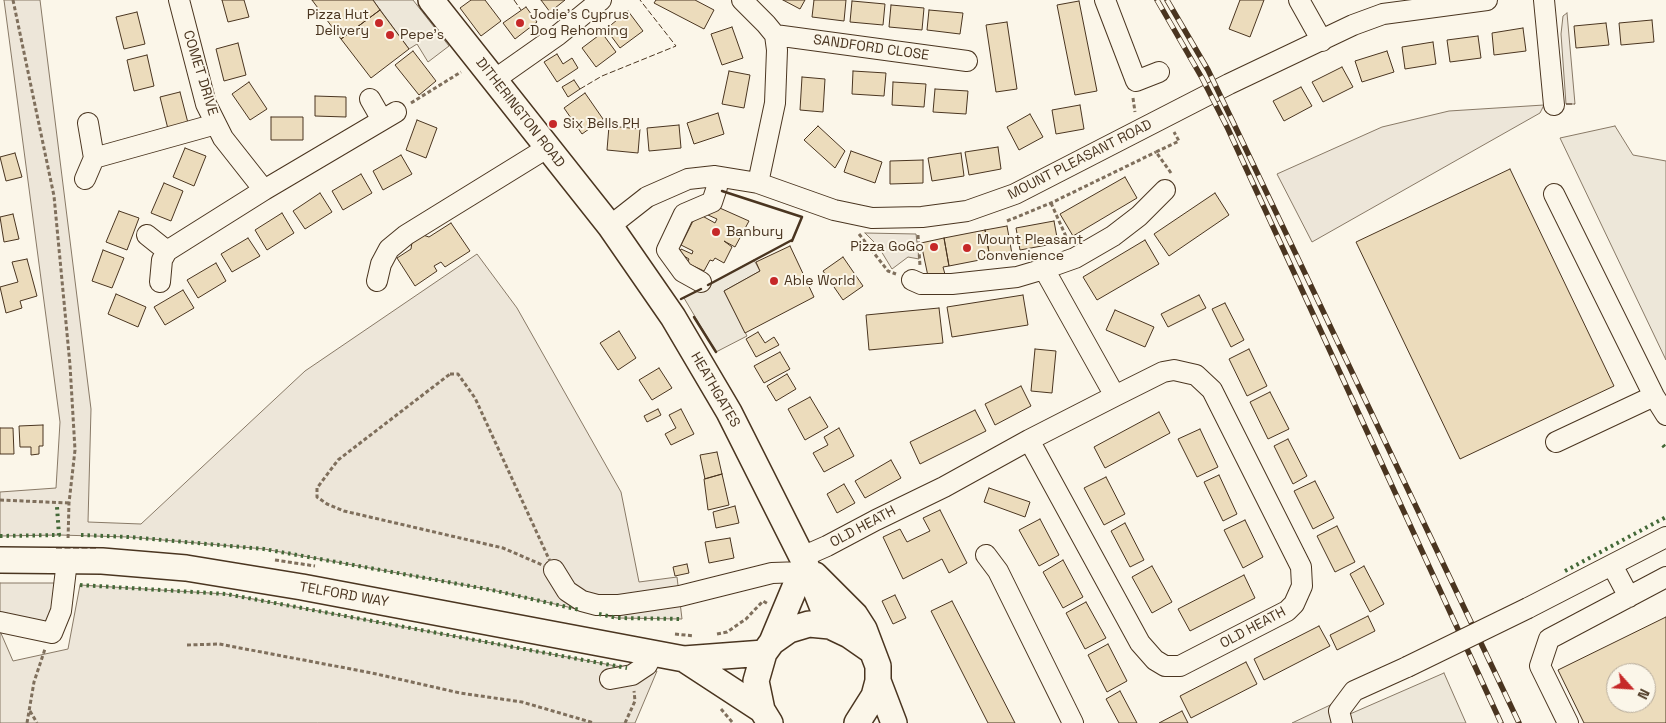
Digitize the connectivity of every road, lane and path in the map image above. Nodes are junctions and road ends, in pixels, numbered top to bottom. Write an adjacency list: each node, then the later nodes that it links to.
1 (13, 0): 52 (path)
2 (179, 0): 22 (street, COMET DRIVE)
3 (431, 0): 12 (main road, DITHERINGTON ROAD)
4 (601, 0): 15 (street)
5 (742, 0): 10 (street)
6 (1105, 0): 14 (street)
7 (1299, 0): 11 (street)
8 (1474, 0): 11 (street, MOUNT PLEASANT ROAD)
9 (1544, 0): 18 (street)
10 (775, 35): 13 (street, SANDFORD CLOSE); 29 (street)
11 (1322, 41): 29 (street, MOUNT PLEASANT ROAD)
12 (479, 61): 15 (main road, DITHERINGTON ROAD); 20 (path)
13 (967, 61)
14 (1159, 72)
15 (494, 80): 24 (main road, DITHERINGTON ROAD)
16 (1132, 97): 19 (path)
17 (370, 99): 20 (street)
18 (1554, 105)
19 (1136, 113)
20 (389, 116): 30 (street)
21 (88, 123): 26 (street)
22 (216, 124): 26 (street); 30 (street, COMET DRIVE)
23 (1174, 132): 25 (path)
24 (547, 148): 35 (main road, DITHERINGTON ROAD); 43 (street)
25 (1156, 152): 31 (path); 33 (path)
26 (94, 158): 28 (street)
27 (715, 176): 29 (street, MOUNT PLEASANT ROAD); 35 (street, MOUNT PLEASANT ROAD); 45 (street)
28 (86, 179)
29 (758, 183)
30 (264, 190): 39 (street)
31 (1165, 190): 40 (street)
32 (1554, 194): 47 (street)
33 (1051, 203): 34 (path); 40 (path)
34 (1006, 222)
35 (610, 226): 57 (main road, HEATHGATES)
36 (855, 230): 42 (path)
37 (918, 232): 42 (path)
38 (147, 235): 39 (street)
39 (167, 251): 44 (street)
40 (1075, 258): 41 (street)
41 (1044, 269): 42 (street); 46 (street)
42 (912, 280)
43 (378, 281)
44 (160, 282)
45 (701, 282)
46 (1116, 396): 49 (street, OLD HEATH); 49 (street, OLD HEATH)
47 (1654, 396): 48 (street); 50 (street)
48 (1666, 415)
49 (1029, 440): 57 (street, OLD HEATH)
50 (1556, 442)
51 (0, 500): 52 (path)
52 (69, 503): 54 (path)
53 (1666, 537): 58 (street)
54 (68, 552): 56 (main road, TELFORD WAY); 65 (street); 70 (main road, TELFORD WAY)
55 (986, 555): 83 (street)
56 (0, 560)
57 (803, 564): 59 (street); 64 (main road, HEATHGATES); 68 (main road); 69 (main road)
58 (1612, 565): 61 (street); 84 (street, bridge)
59 (554, 570): 59 (path)
60 (1666, 578): 61 (street)
61 (1629, 597): 85 (street)
62 (774, 607): 66 (path)
63 (0, 622): 65 (street)
64 (830, 626): 68 (main road); 69 (main road)
65 (52, 632): 75 (path)
66 (727, 632)
67 (187, 645): 79 (path)
68 (768, 647): 71 (main road, TELFORD WAY); 76 (main road)
69 (872, 651): 74 (main road)
70 (653, 653): 71 (main road, TELFORD WAY); 72 (street)
71 (684, 659): 76 (main road, TELFORD WAY)
72 (632, 676): 73 (street); 80 (path)
73 (610, 678)
74 (878, 681): 81 (main road); 82 (main road)
75 (30, 711): 77 (path); 78 (path)
76 (766, 716)
77 (27, 723)
78 (37, 723)
79 (594, 723)
80 (624, 723)
81 (857, 723)
82 (894, 723)
83 (1073, 723)
84 (1342, 723)
85 (1568, 723)

